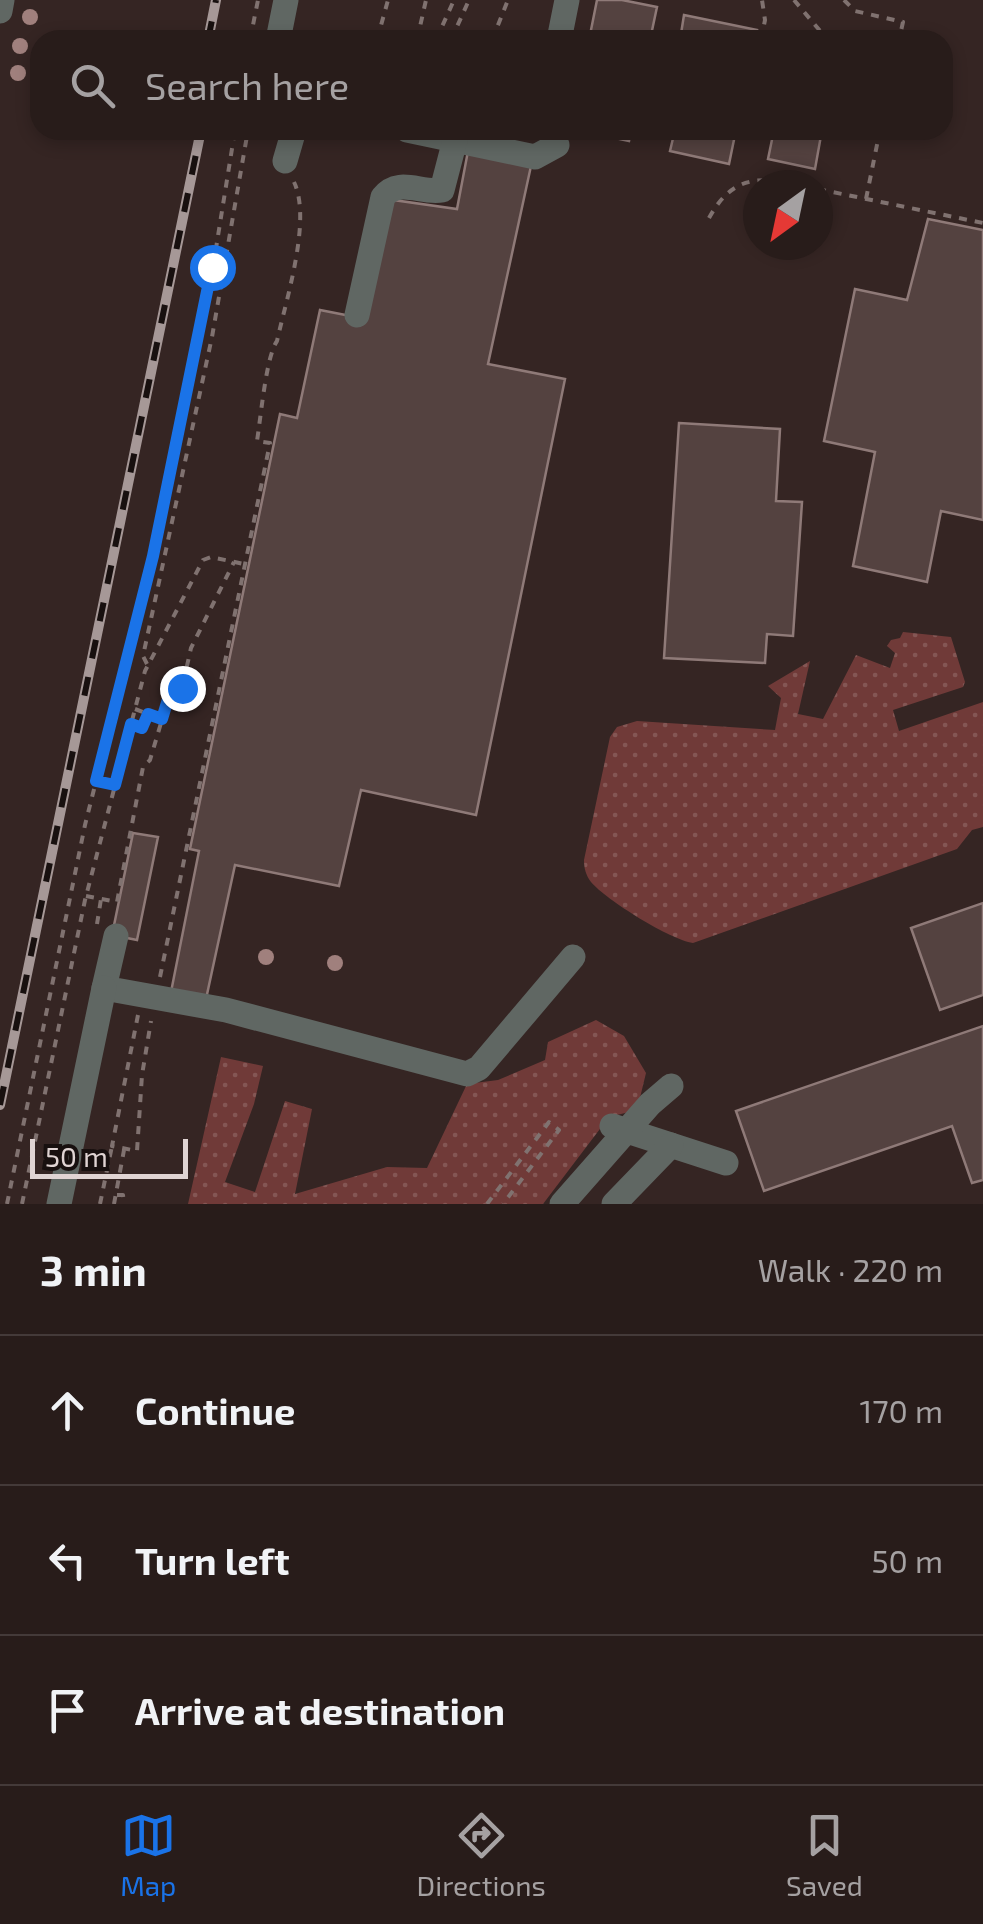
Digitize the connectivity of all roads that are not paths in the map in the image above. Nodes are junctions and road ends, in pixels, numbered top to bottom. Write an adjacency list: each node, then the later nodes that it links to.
1 (2, 0): 4 (street)
2 (286, 0): 5 (street)
3 (567, 0): 6 (street)
4 (0, 11)
5 (280, 30)
6 (561, 30)
7 (292, 140): 10 (street)
8 (455, 140): 9 (street); 11 (street)
9 (557, 145)
10 (287, 166)
11 (357, 315)
12 (116, 936): 14 (street)
13 (572, 956): 14 (street)
14 (104, 988): 19 (street)
15 (671, 1086): 16 (street)
16 (618, 1128): 17 (street); 20 (street)
17 (671, 1145): 18 (street); 21 (street)
18 (726, 1163)
19 (59, 1204)
20 (562, 1204)
21 (614, 1204)

